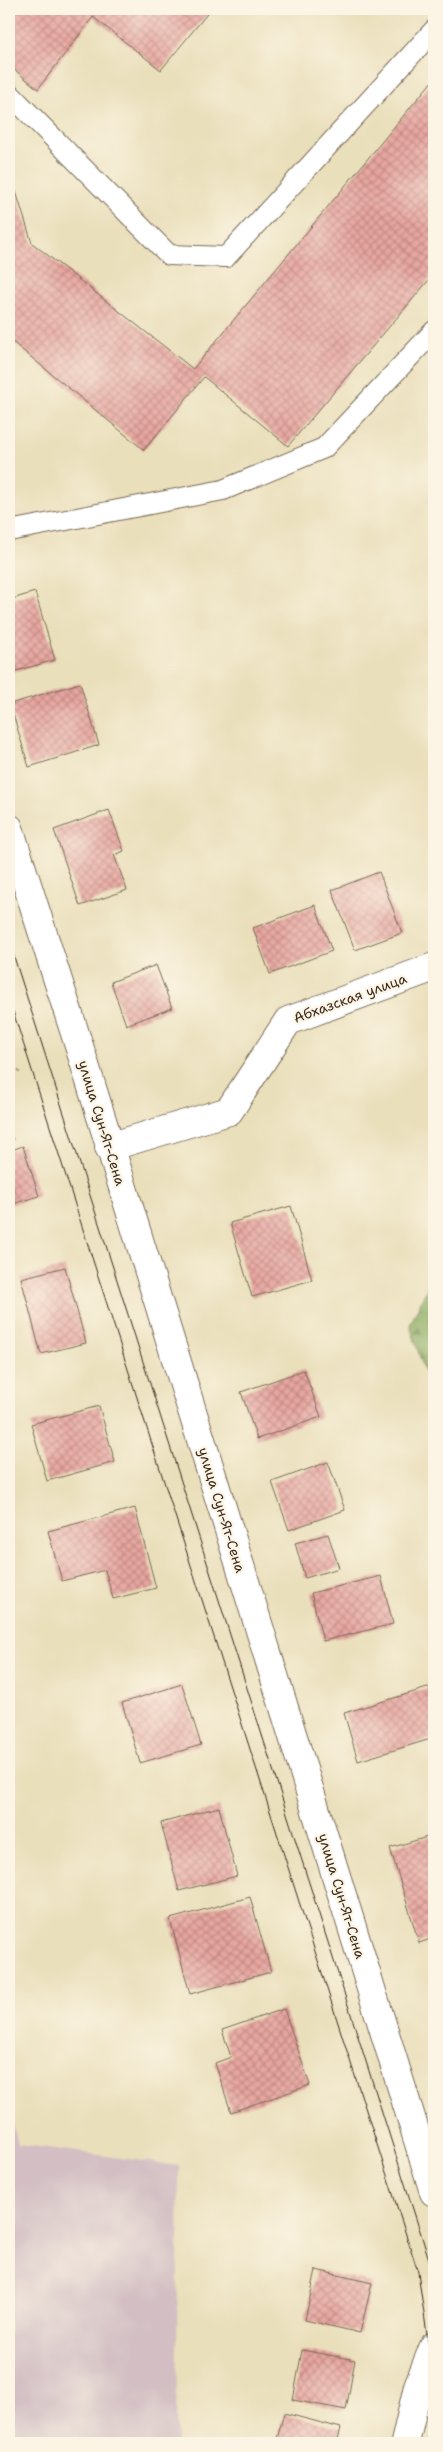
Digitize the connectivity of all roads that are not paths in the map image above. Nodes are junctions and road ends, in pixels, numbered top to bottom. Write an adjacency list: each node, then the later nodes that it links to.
1 (434, 30): 2 (lane)
2 (9, 93)
3 (434, 331): 4 (lane)
4 (11, 524)
5 (9, 828): 7 (street, улица Сун-Ят-Сена)
6 (434, 967): 7 (street, Абхазская улица)
7 (109, 1147): 8 (street, улица Сун-Ят-Сена)
8 (434, 2192)
9 (434, 2346): 10 (street)
10 (405, 2443)

